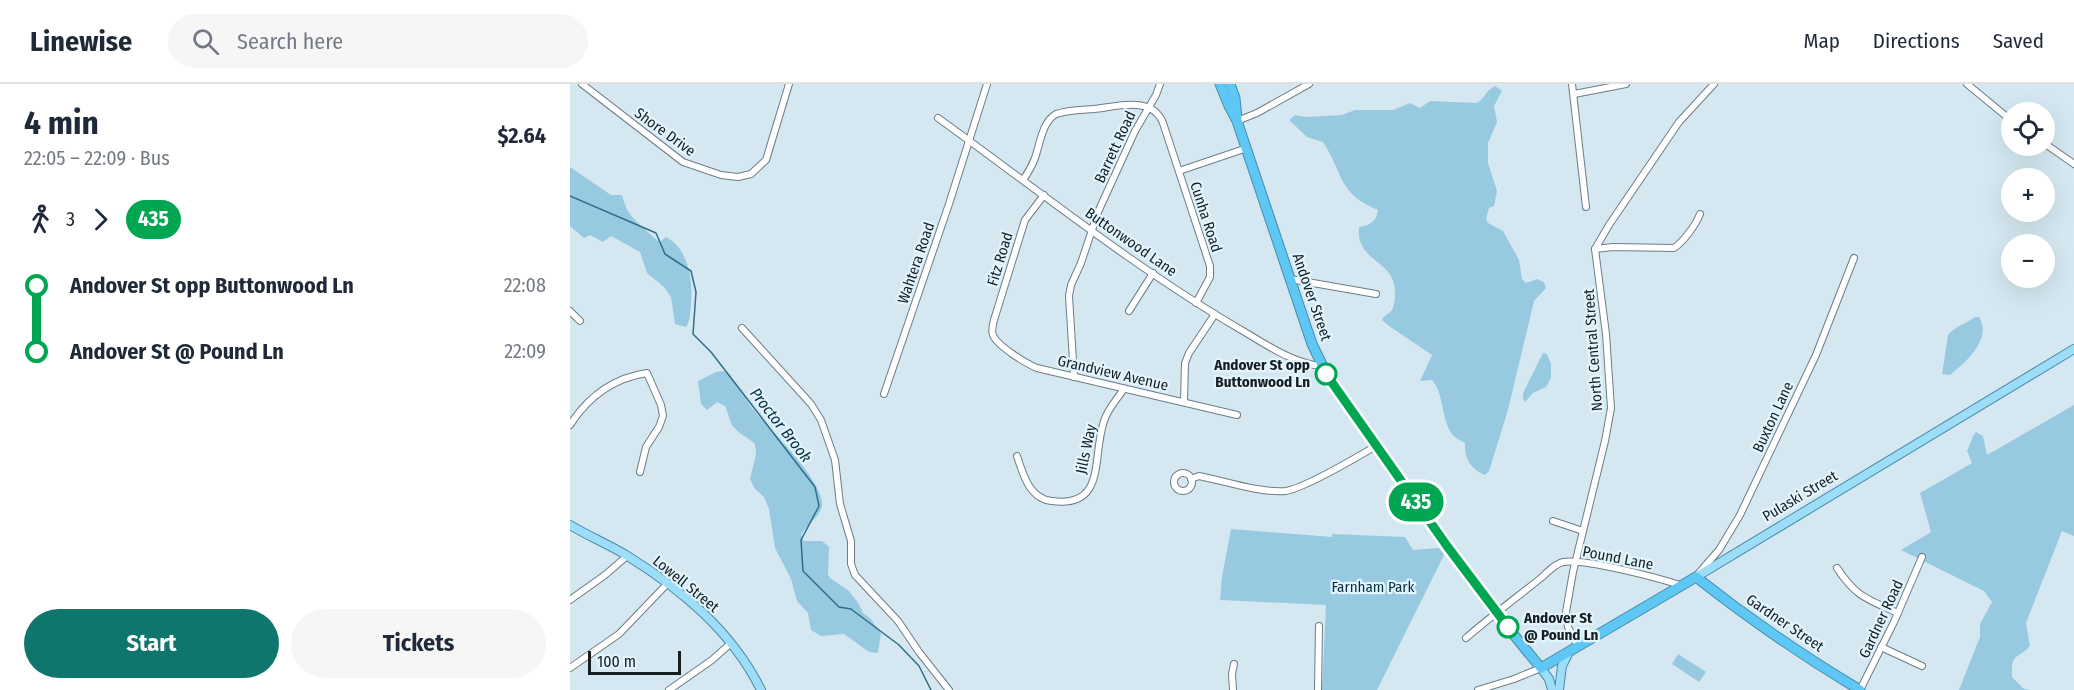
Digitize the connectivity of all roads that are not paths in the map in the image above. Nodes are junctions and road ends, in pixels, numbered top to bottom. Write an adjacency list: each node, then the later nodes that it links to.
1 (582, 84): 2 (street, Shore Drive)
2 (789, 84)
3 (987, 84): 18 (street, Wahtera Road)
4 (1160, 84): 14 (street, Barrett Road)
5 (1220, 84): 17 (highway, Andover Street)
6 (1230, 84): 17 (highway, Andover Street)
7 (1309, 84): 12 (street)
8 (1572, 84): 13 (street)
9 (1626, 84): 13 (street)
10 (1714, 84): 28 (street)
11 (1967, 84): 15 (street)
12 (1298, 87): 17 (street)
13 (1574, 94): 25 (street)
14 (1148, 107): 22 (street, Cunha Road); 23 (street); 27 (street, Barrett Road)
15 (2001, 112)
16 (938, 118): 18 (street, Buttonwood Lane)
17 (1238, 121): 19 (highway, Andover Street)
18 (968, 140): 23 (street, Buttonwood Lane); 44 (street, Wahtera Road)
19 (1247, 147): 22 (street); 31 (highway, Andover Street)
20 (2055, 151): 21 (street)
21 (2074, 164)
22 (1179, 171): 33 (street, Cunha Road)
23 (1023, 180): 24 (street, Buttonwood Lane)
24 (1044, 195): 27 (street, Buttonwood Lane); 39 (street, Fitz Road)
25 (1586, 207)
26 (1700, 214): 28 (street)
27 (1093, 231): 30 (street, Buttonwood Lane); 42 (street, Barrett Road)
28 (1595, 249): 54 (street, North Central Street)
29 (1854, 258): 59 (street, Buxton Lane)
30 (1153, 273): 33 (street, Buttonwood Lane); 35 (street)
31 (1290, 279): 32 (street); 41 (highway, Andover Street)
32 (1376, 294)
33 (1196, 303): 36 (street, Buttonwood Lane)
34 (570, 311): 37 (street)
35 (1129, 311)
36 (1215, 314): 41 (street, Buttonwood Lane); 45 (street)
37 (580, 321)
38 (742, 328): 76 (street)
39 (993, 336): 42 (street, Grandview Avenue)
40 (2074, 349): 59 (main road, Pulaski Street)
41 (1322, 366): 48 (highway, Andover Street)
42 (1074, 377): 43 (street, Grandview Avenue)
43 (1124, 389): 45 (street, Grandview Avenue); 49 (street, Jills Way)
44 (884, 394)
45 (1184, 401): 46 (street, Grandview Avenue)
46 (1237, 415)
47 (570, 425): 50 (street)
48 (1376, 446): 51 (street); 63 (highway, Andover Street)
49 (1017, 456)
50 (640, 472)
51 (1191, 478)
52 (1553, 521): 54 (street)
53 (570, 525): 55 (main road, Lowell Street)
54 (1582, 531): 57 (street, North Central Street)
55 (627, 556): 60 (main road, Lowell Street); 62 (street)
56 (1922, 557): 64 (street, Gardner Road)
57 (1576, 561): 61 (street, Pound Lane); 63 (street, Pound Lane); 69 (street, North Central Street)
58 (1837, 568): 64 (street)
59 (1696, 577): 61 (highway, Pulaski Street); 82 (highway, Gardner Street)
60 (668, 583): 67 (main road, Lowell Street); 72 (street)
61 (1680, 585): 69 (highway, Pulaski Street)
62 (570, 600)
63 (1495, 612): 66 (street, Pound Lane); 73 (highway, Andover Street)
64 (1898, 613): 68 (street, Gardner Road)
65 (1319, 626): 78 (street)
66 (1466, 638)
67 (731, 643): 74 (street); 75 (main road, Lowell Street)
68 (1881, 647): 71 (street); 82 (street, Gardner Road)
69 (1573, 650): 73 (highway, Pulaski Street); 81 (main road)
70 (1234, 664): 77 (street)
71 (1922, 666)
72 (570, 668)
73 (1541, 668): 79 (street); 80 (main road)
74 (669, 690)
75 (761, 690)
76 (948, 690)
77 (1233, 690)
78 (1318, 690)
79 (1478, 690)
80 (1552, 690)
81 (1559, 690)
82 (1860, 690)

